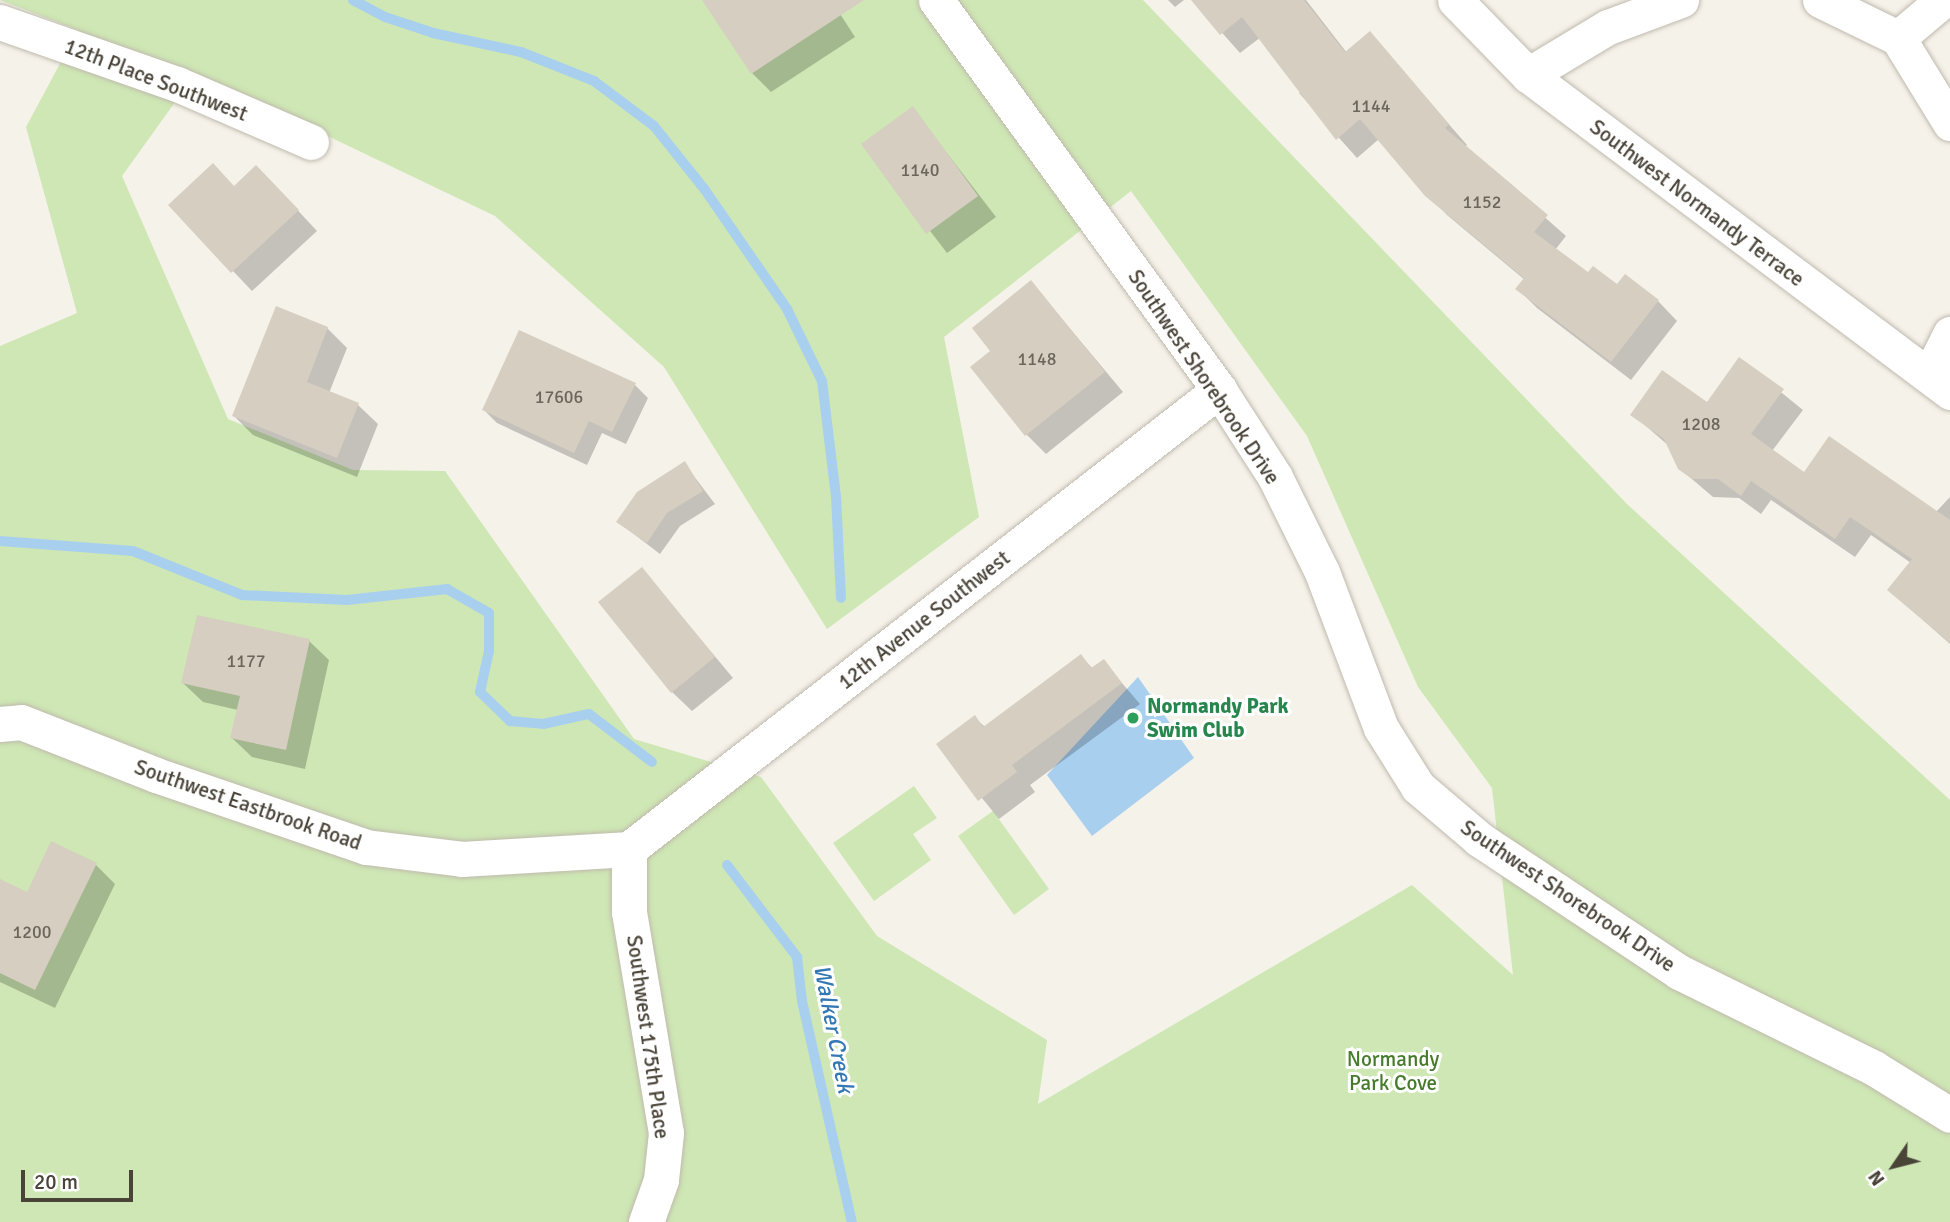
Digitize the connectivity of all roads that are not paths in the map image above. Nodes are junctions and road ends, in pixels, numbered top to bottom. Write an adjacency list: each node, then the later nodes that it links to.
1 (936, 0): 13 (street, Southwest Shorebrook Drive)
2 (1455, 0): 8 (street, Southwest Normandy Terrace)
3 (1681, 0): 8 (street)
4 (1820, 0): 7 (street)
5 (1943, 0): 7 (street)
6 (0, 22): 10 (street, 12th Place Southwest)
7 (1898, 38): 9 (street)
8 (1528, 75): 12 (street, Southwest Normandy Terrace)
9 (1950, 123)
10 (311, 142)
11 (1950, 334): 12 (street)
12 (1940, 383)
13 (1219, 390): 15 (street, 12th Avenue Southwest); 16 (street, Southwest Shorebrook Drive)
14 (0, 724): 15 (street, Southwest Eastbrook Road)
15 (629, 849): 17 (street, Southwest 175th Place)
16 (1950, 1115)
17 (646, 1222)

